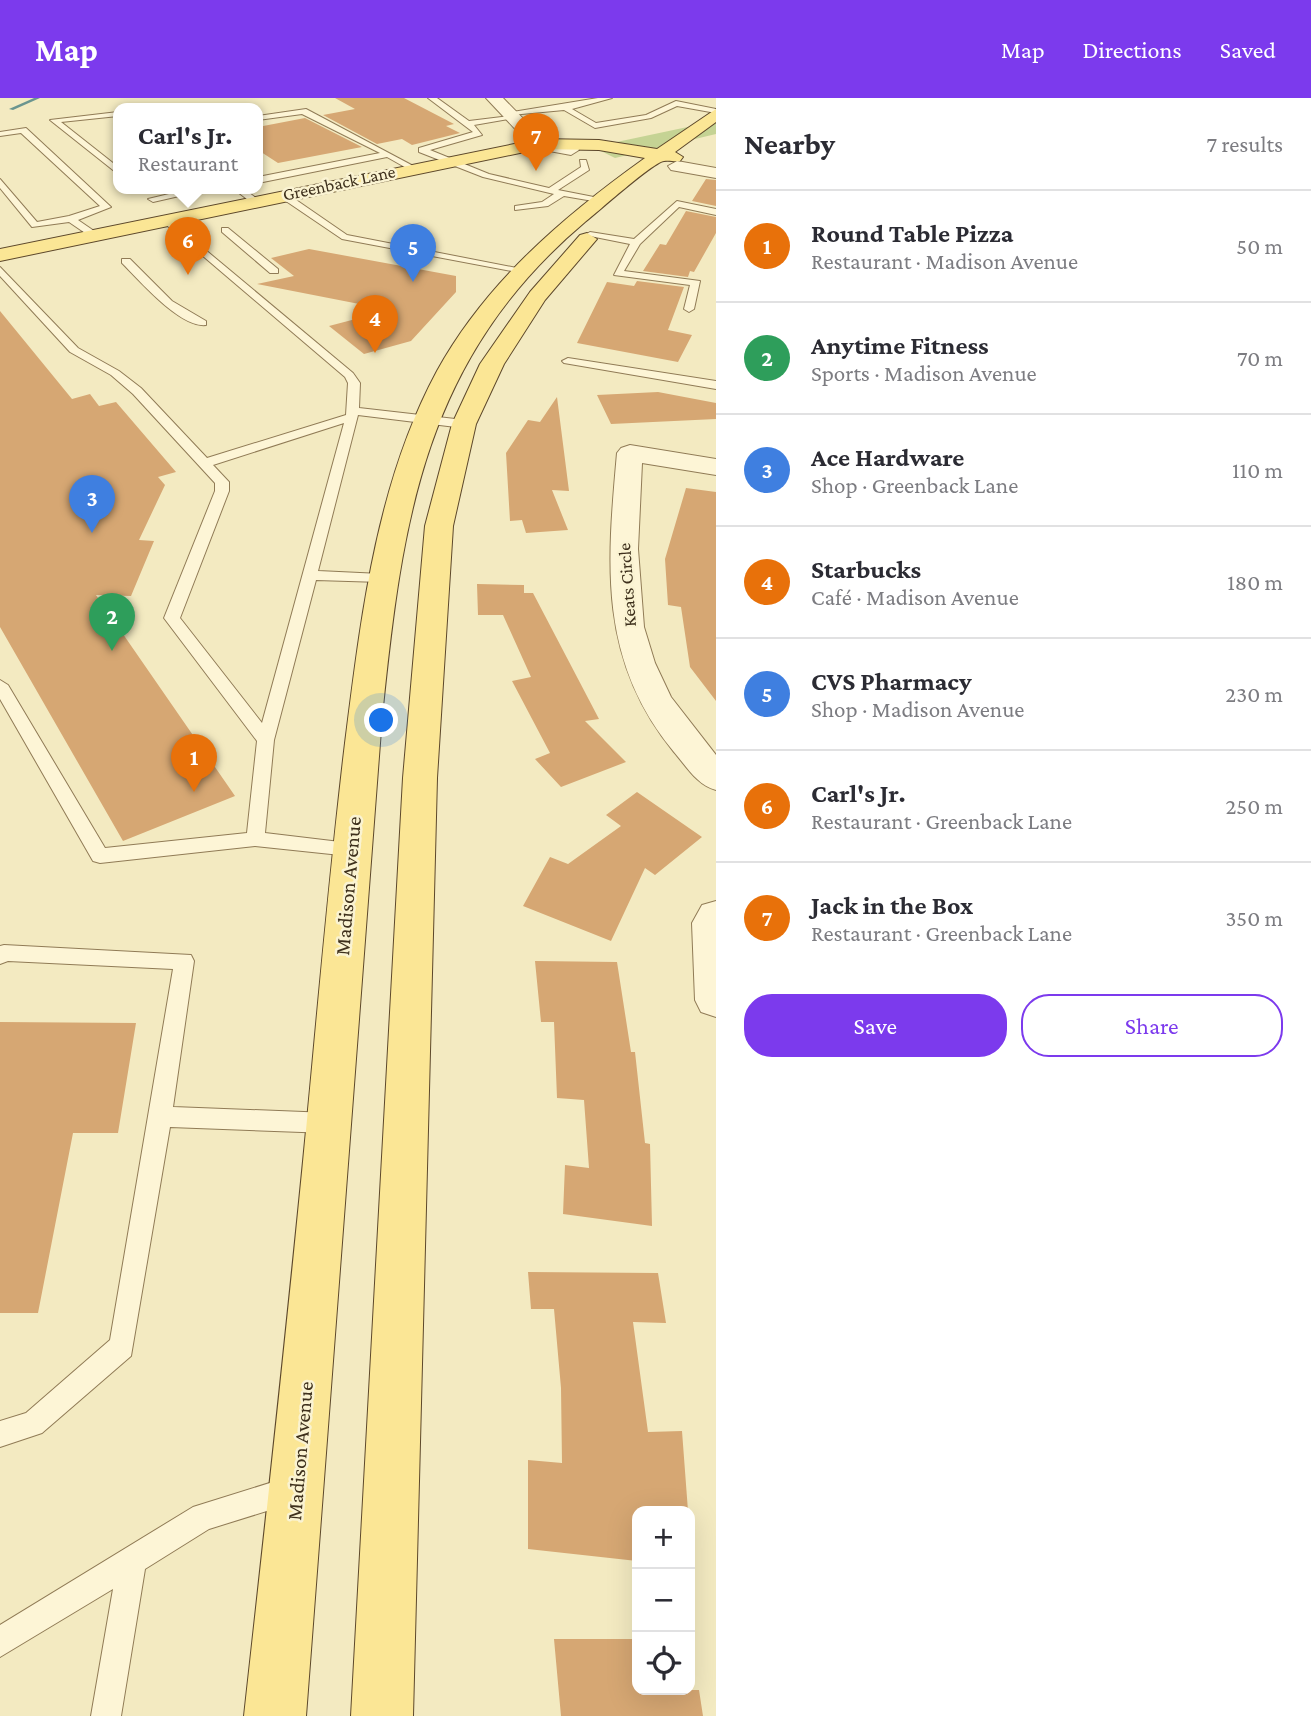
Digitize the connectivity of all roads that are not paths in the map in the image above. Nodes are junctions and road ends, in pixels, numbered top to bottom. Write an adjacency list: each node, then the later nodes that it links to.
1 (432, 98): 13 (lane)
2 (494, 98): 11 (street)
3 (541, 98): 8 (lane)
4 (608, 98): 7 (lane)
5 (668, 98): 6 (lane)
6 (676, 103): 7 (lane); 9 (lane)
7 (565, 108): 8 (lane)
8 (549, 110): 11 (lane)
9 (716, 113): 17 (main road); 19 (main road)
10 (113, 114): 23 (lane)
11 (511, 116): 13 (lane); 15 (street)
12 (263, 117): 18 (lane)
13 (467, 124): 21 (lane)
14 (0, 134): 41 (lane)
15 (538, 144): 16 (main road, Greenback Lane); 17 (street)
16 (514, 149): 17 (main road, Greenback Lane); 21 (main road, Greenback Lane)
17 (570, 152): 19 (main road, Greenback Lane); 31 (lane)
18 (388, 154): 24 (lane); 27 (lane)
19 (655, 157): 20 (main road, Greenback Lane); 36 (main road, Madison Avenue)
20 (686, 159): 22 (street); 26 (street); 29 (main road)
21 (444, 161): 24 (main road, Greenback Lane); 31 (lane)
22 (716, 164)
23 (113, 166)
24 (413, 168): 35 (main road, Greenback Lane)
25 (267, 170): 27 (lane)
26 (716, 173)
27 (277, 177): 28 (lane); 35 (lane)
28 (263, 179)
29 (657, 181)
30 (0, 182): 41 (lane)
31 (550, 191): 32 (lane)
32 (563, 193): 36 (lane); 38 (lane)
33 (171, 194): 42 (lane)
34 (245, 194): 37 (lane)
35 (289, 194): 37 (main road, Greenback Lane); 50 (lane)
36 (599, 199): 50 (main road, Madison Avenue)
37 (255, 201): 42 (main road, Greenback Lane)
38 (518, 208)
39 (716, 212): 46 (lane)
40 (609, 218): 45 (main road, Madison Avenue)
41 (71, 219): 44 (lane)
42 (171, 219): 44 (main road, Greenback Lane); 56 (lane)
43 (225, 230): 51 (lane)
44 (94, 235): 47 (main road, Greenback Lane)
45 (590, 235): 46 (lane); 57 (main road, Madison Avenue)
46 (636, 242): 52 (lane)
47 (0, 255)
48 (126, 261): 53 (lane)
49 (0, 270): 58 (lane)
50 (522, 270): 57 (main road, Madison Avenue)
51 (274, 271)
52 (689, 309)
53 (202, 323)
54 (568, 361): 55 (lane)
55 (716, 385)
56 (352, 414): 57 (lane); 58 (lane); 60 (lane)
57 (446, 422): 61 (main road, Madison Avenue); 78 (main road, Madison Avenue)
58 (205, 463): 63 (lane)
59 (716, 467): 64 (street, Keats Circle)
60 (310, 575): 61 (lane); 63 (lane)
61 (381, 578): 66 (main road, Madison Avenue)
62 (0, 685): 65 (lane)
63 (266, 740): 65 (lane)
64 (716, 778)
65 (255, 839): 66 (lane)
66 (350, 849): 71 (main road, Madison Avenue)
67 (716, 916): 69 (street)
68 (0, 956): 70 (lane)
69 (716, 1000)
70 (161, 1116): 71 (lane); 72 (lane)
71 (329, 1123): 73 (main road, Madison Avenue)
72 (0, 1434)
73 (296, 1489): 74 (lane); 77 (main road, Madison Avenue)
74 (132, 1560): 75 (lane); 76 (lane)
75 (0, 1642)
76 (106, 1716)
77 (275, 1716)
78 (382, 1716)

